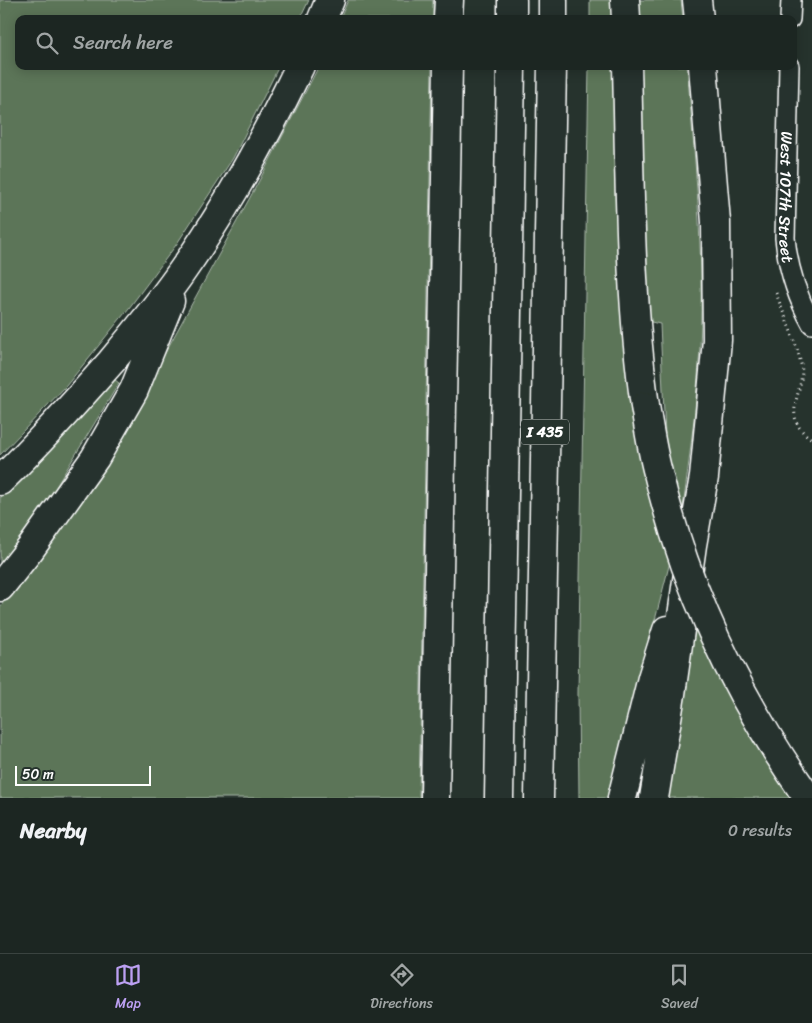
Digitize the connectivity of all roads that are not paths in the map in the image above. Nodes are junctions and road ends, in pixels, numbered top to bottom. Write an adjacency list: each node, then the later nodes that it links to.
1 (330, 0): 8 (highway)
2 (449, 0): 9 (highway)
3 (512, 0): 10 (highway)
4 (553, 0): 11 (highway)
5 (625, 0): 12 (highway)
6 (697, 0): 13 (highway)
7 (791, 0): 14 (street)
8 (324, 15)
9 (448, 15)
10 (512, 15)
11 (553, 15)
12 (626, 15)
13 (699, 15)
14 (790, 15)
15 (298, 70): 22 (highway)
16 (448, 70): 27 (highway)
17 (511, 70): 28 (highway, I 435)
18 (552, 70): 29 (highway, I 435)
19 (627, 70): 32 (highway, bridge)
20 (703, 70): 25 (highway)
21 (789, 70): 23 (street, West 107th Street)
22 (183, 270): 24 (highway); 26 (highway)
23 (812, 324)
24 (0, 481)
25 (692, 545): 30 (highway); 31 (highway)
26 (0, 587)
27 (435, 798)
28 (499, 798)
29 (539, 798)
30 (622, 798)
31 (654, 798)
32 (808, 798)

